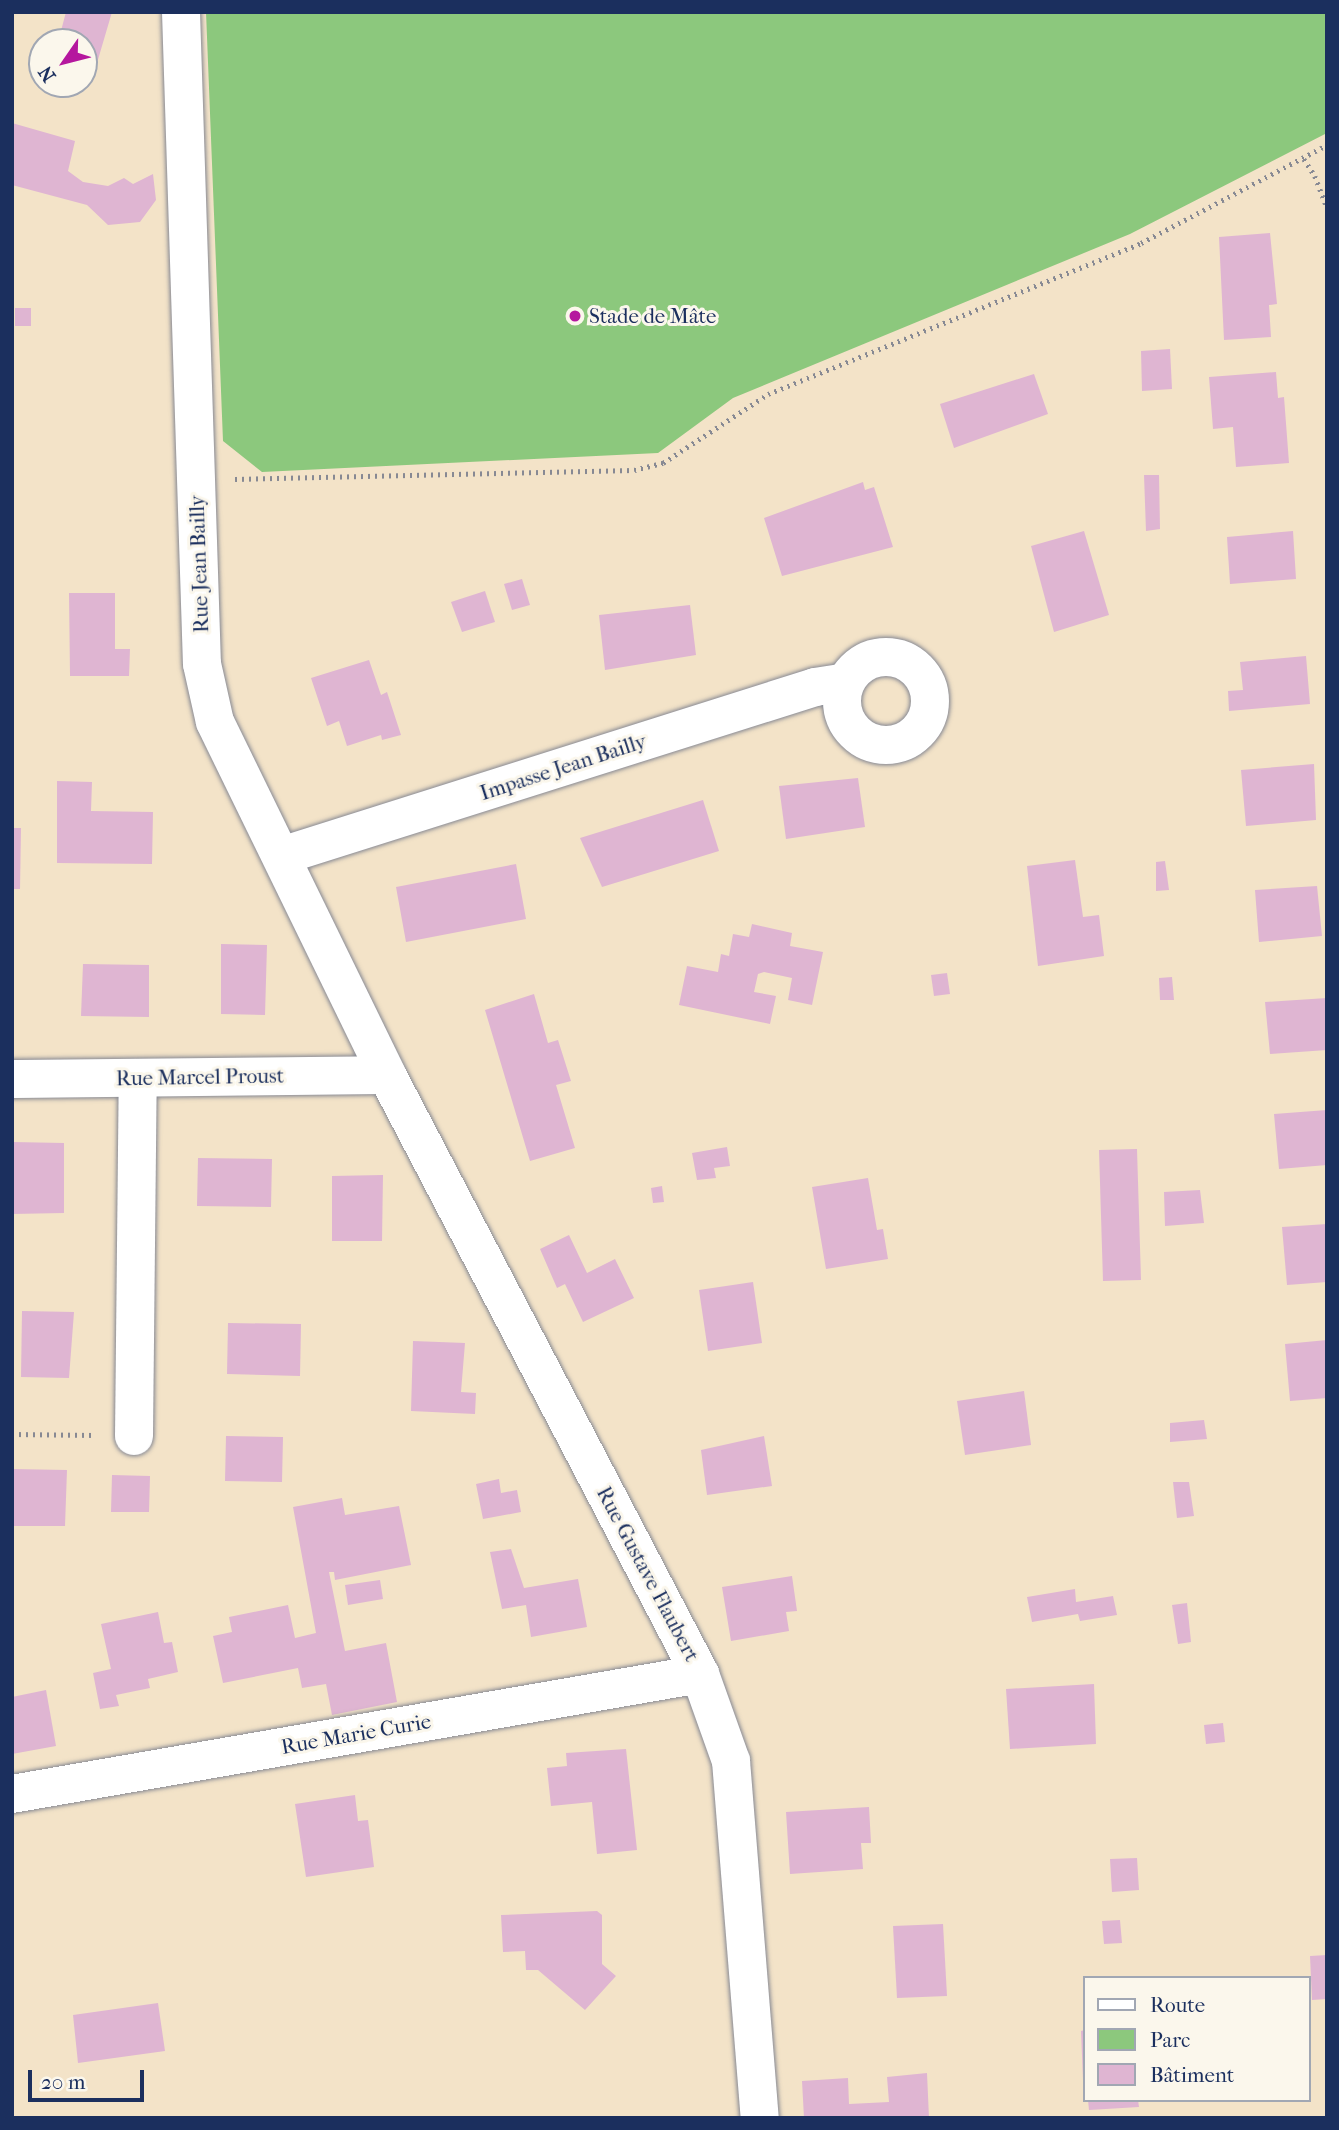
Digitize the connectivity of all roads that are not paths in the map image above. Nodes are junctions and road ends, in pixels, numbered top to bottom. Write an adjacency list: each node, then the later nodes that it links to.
1 (181, 12): 3 (street, Rue Jean Bailly)
2 (846, 682): 3 (street, Impasse Jean Bailly)
3 (281, 856): 4 (street, Rue Jean Bailly)
4 (387, 1075): 5 (street, Rue Marcel Proust); 8 (street, Rue Gustave Flaubert)
5 (138, 1078): 6 (street, Rue Marcel Proust); 7 (street)
6 (12, 1079)
7 (134, 1436)
8 (700, 1674): 9 (street, Rue Marie Curie); 10 (street, Rue Gustave Flaubert)
9 (12, 1794)
10 (760, 2118)

